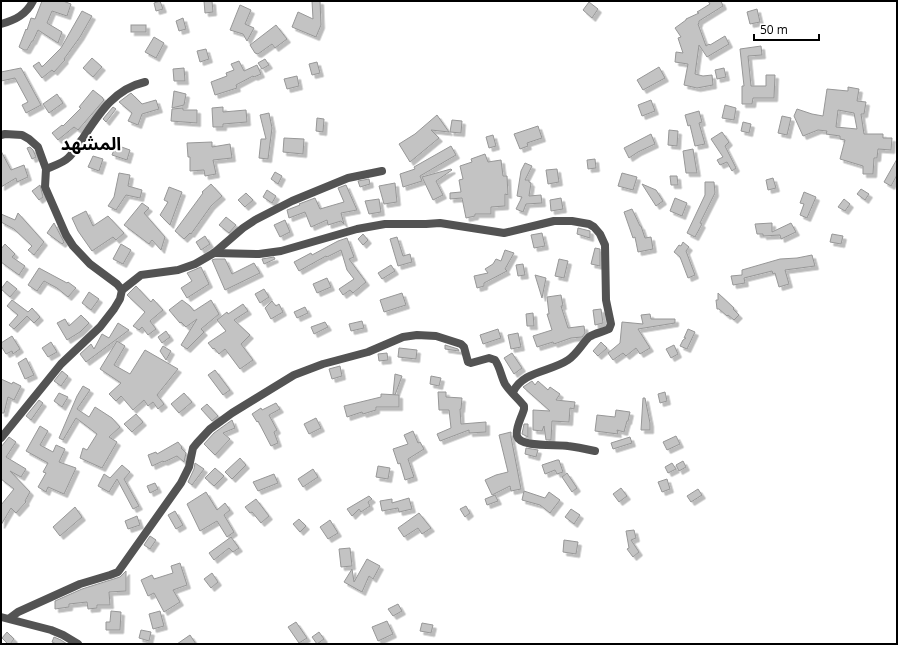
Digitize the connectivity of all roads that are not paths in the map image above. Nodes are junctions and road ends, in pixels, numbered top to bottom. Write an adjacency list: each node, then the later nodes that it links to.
1 (33, 1): 2 (street)
2 (1, 24)
3 (145, 82): 5 (street)
4 (1, 135): 5 (street)
5 (46, 169): 8 (street)
6 (382, 170): 7 (street)
7 (214, 253): 8 (street); 9 (street)
8 (122, 290): 10 (street)
9 (513, 392): 11 (street); 13 (street)
10 (1, 438)
11 (595, 451)
12 (1, 617): 13 (street)
13 (10, 618): 14 (street)
14 (78, 644)

